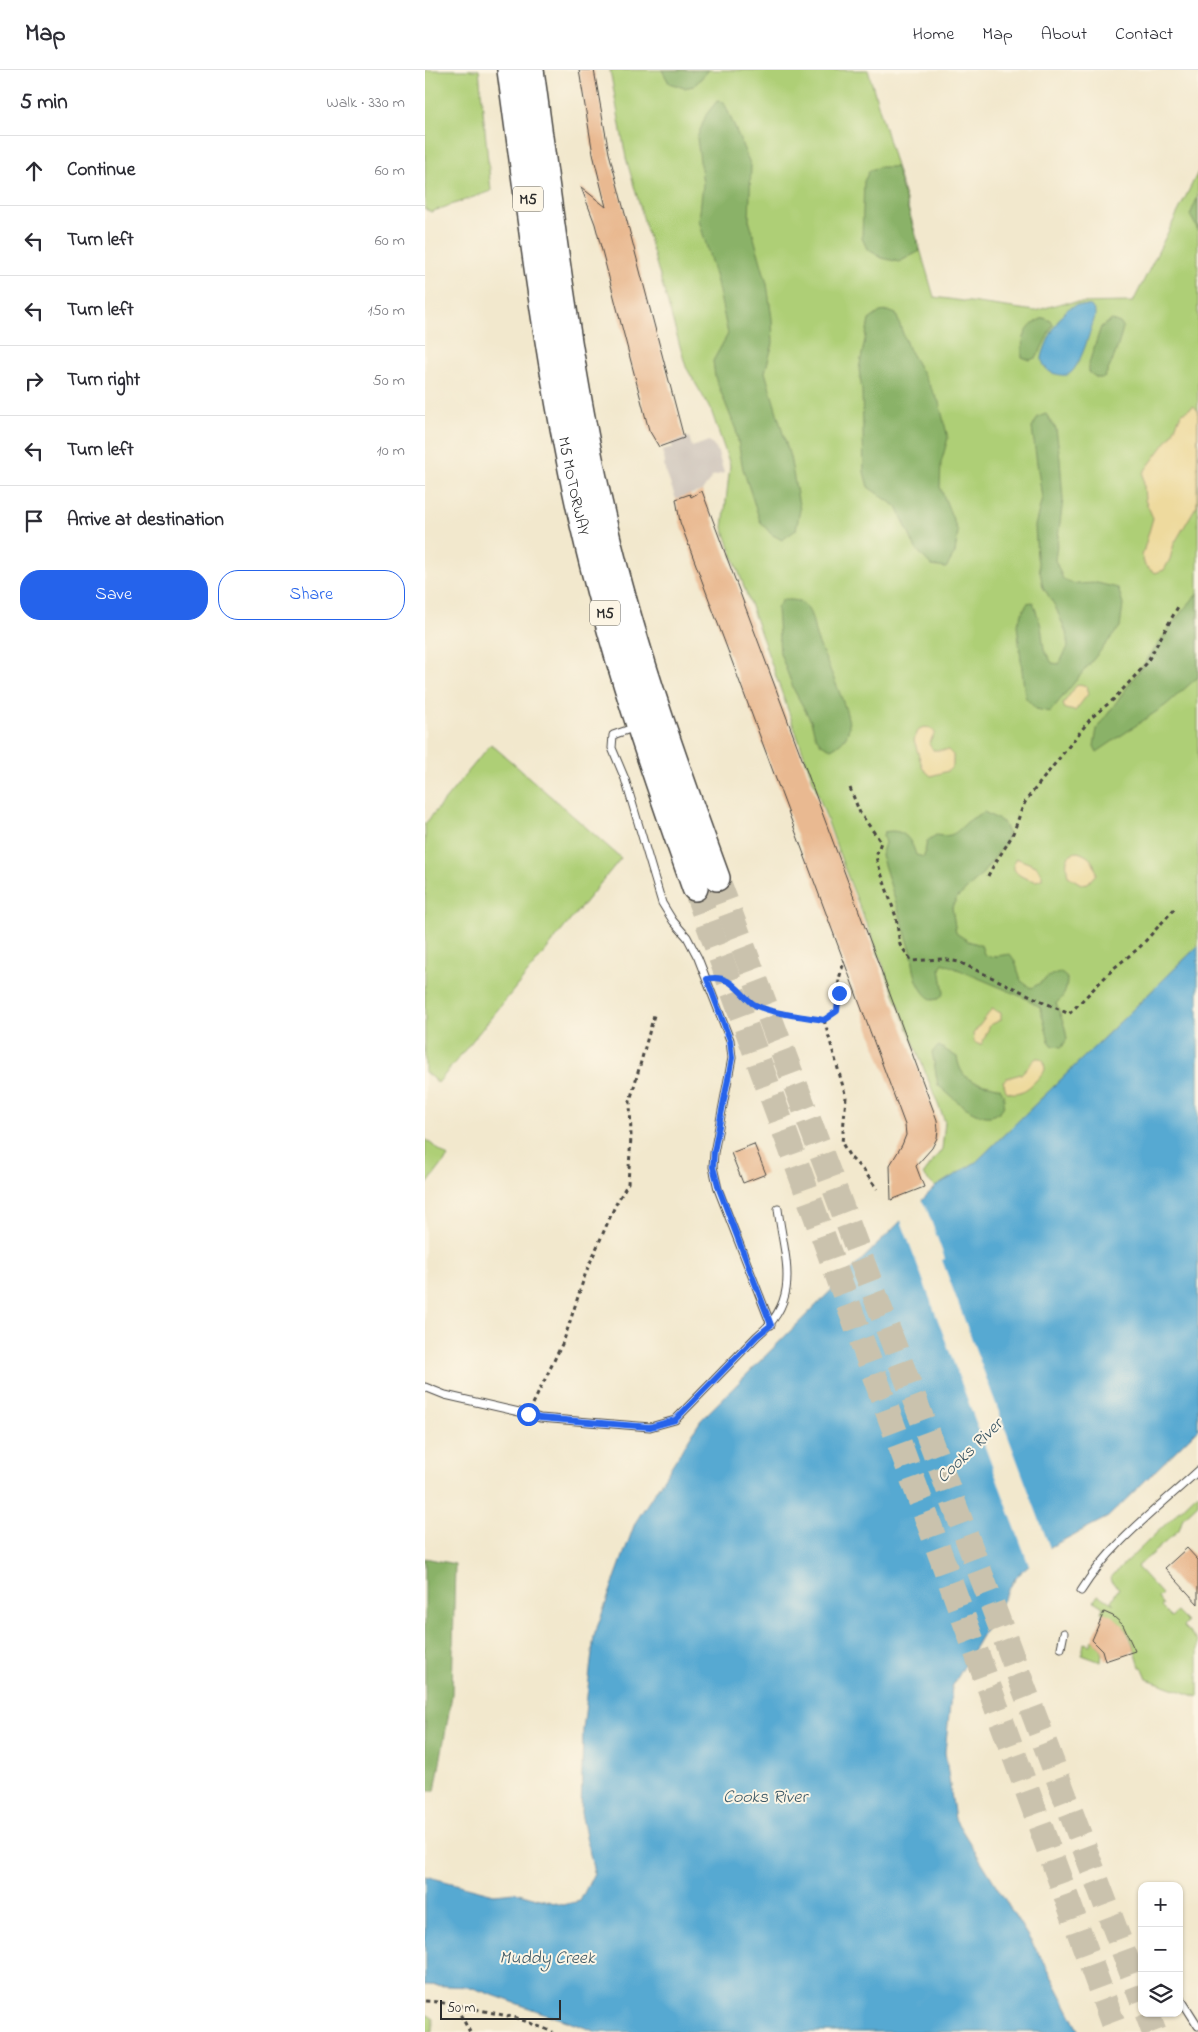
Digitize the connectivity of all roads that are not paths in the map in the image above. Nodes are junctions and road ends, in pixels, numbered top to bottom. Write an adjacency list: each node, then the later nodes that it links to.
1 (510, 70): 3 (highway, M5 MOTORWAY / M5)
2 (531, 70): 3 (highway, M5 MOTORWAY / M5)
3 (556, 327): 4 (highway, M5 MOTORWAY / M5)
4 (653, 742): 5 (highway, M5 MOTORWAY / M5); 7 (lane)
5 (706, 883)
6 (778, 1209): 7 (lane)
7 (771, 1325): 8 (lane)
8 (425, 1387)
9 (1198, 1470): 10 (lane)
10 (1081, 1591)
11 (1064, 1633): 12 (lane)
12 (1061, 1648)
13 (1183, 2002): 14 (lane)
14 (1198, 2026)

